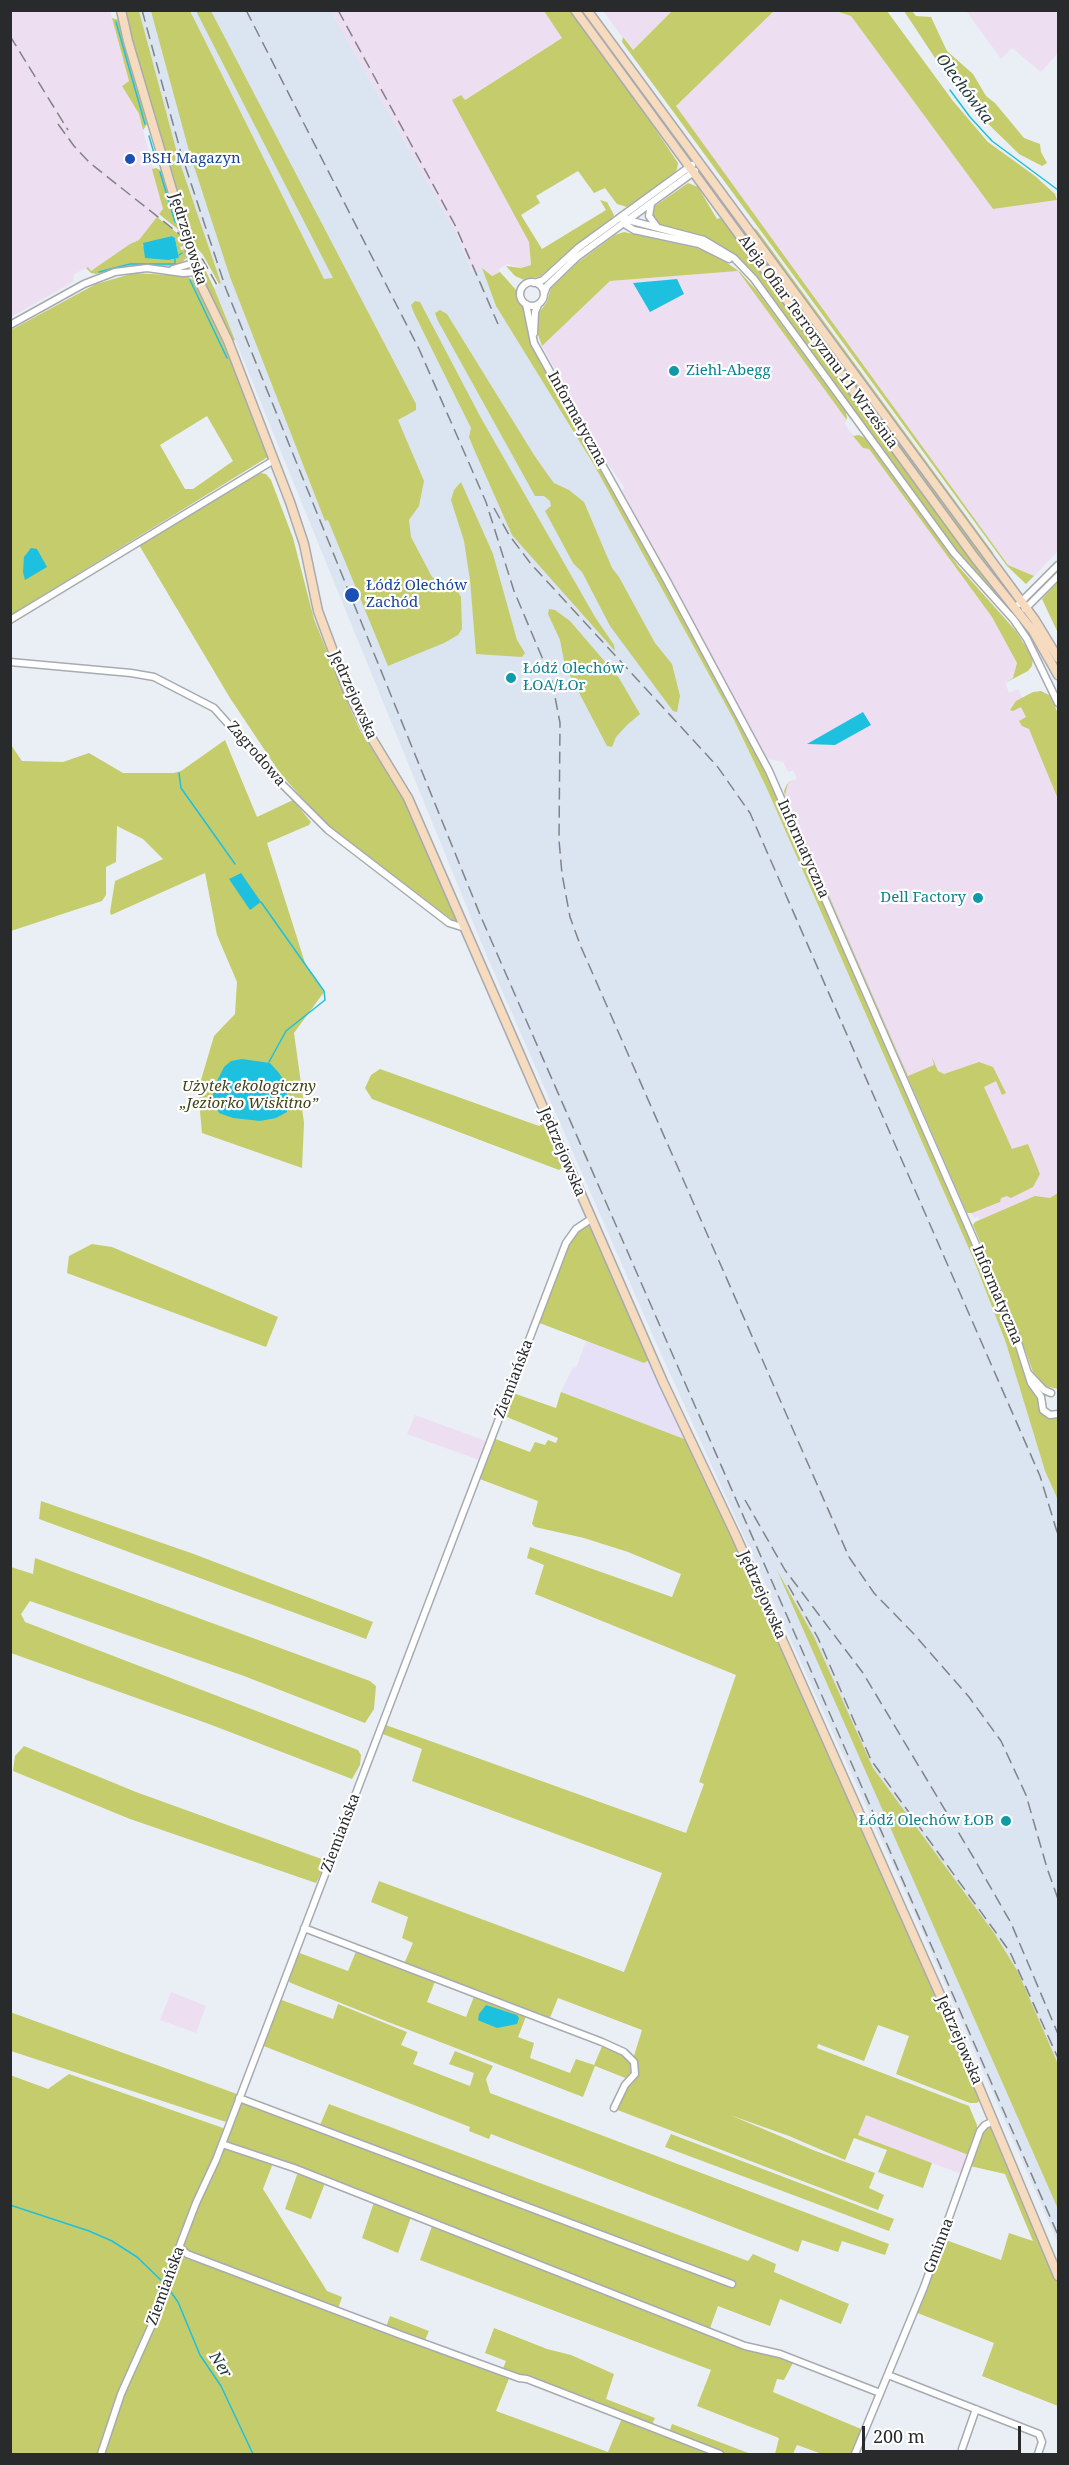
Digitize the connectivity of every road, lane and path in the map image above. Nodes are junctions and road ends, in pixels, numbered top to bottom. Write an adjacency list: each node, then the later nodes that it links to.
1 (121, 10): 9 (street, Jędrzejowska)
2 (575, 10): 4 (street, Aleja Ofiar Terroryzmu 11 Września)
3 (587, 10): 4 (street, Aleja Ofiar Terroryzmu 11 Września)
4 (695, 167): 5 (street); 6 (street); 19 (street, Aleja Ofiar Terroryzmu 11 Września)
5 (652, 202): 6 (street); 7 (street)
6 (625, 220): 7 (street); 8 (street); 10 (street); 11 (street)
7 (657, 227): 8 (street)
8 (739, 265): 24 (street)
9 (194, 267): 14 (street); 16 (street, Jędrzejowska)
10 (534, 282): 11 (street); 12 (street)
11 (544, 294): 13 (street)
12 (526, 304): 13 (street); 15 (street, Informatyczna)
13 (538, 304): 15 (street, Informatyczna)
14 (10, 325)
15 (537, 348): 27 (street, Informatyczna)
16 (274, 460): 20 (street); 25 (street, Jędrzejowska)
17 (1059, 565): 19 (street)
18 (1059, 576): 19 (street)
19 (1020, 608): 21 (street, Aleja Ofiar Terroryzmu 11 Września); 23 (street, Aleja Ofiar Terroryzmu 11 Września)
20 (10, 620)
21 (1059, 658)
22 (10, 662): 25 (street, Zagrodowa)
23 (1059, 675)
24 (1059, 703)
25 (465, 928): 26 (street, Jędrzejowska)
26 (591, 1219): 32 (street, Ziemiańska); 35 (street, Jędrzejowska)
27 (1027, 1371): 28 (street, Informatyczna); 30 (street, Informatyczna)
28 (1051, 1393): 29 (street); 30 (street)
29 (1059, 1394)
30 (1042, 1400): 31 (street, Informatyczna)
31 (1059, 1414)
32 (304, 1928): 33 (street, Ziemiańska); 34 (street)
33 (239, 2098): 36 (street, Ziemiańska); 39 (street)
34 (614, 2108)
35 (994, 2121): 38 (street, Jędrzejowska); 40 (street, Gminna)
36 (222, 2144): 37 (street, Ziemiańska); 41 (street)
37 (180, 2247): 44 (street, Ziemiańska); 45 (street)
38 (1059, 2276)
39 (732, 2284)
40 (888, 2375): 41 (street, Gminna); 42 (street)
41 (880, 2392): 46 (street, Gminna)
42 (976, 2409): 43 (street); 47 (street)
43 (962, 2449)
44 (101, 2454)
45 (720, 2454)
46 (855, 2454)
47 (1038, 2454)

